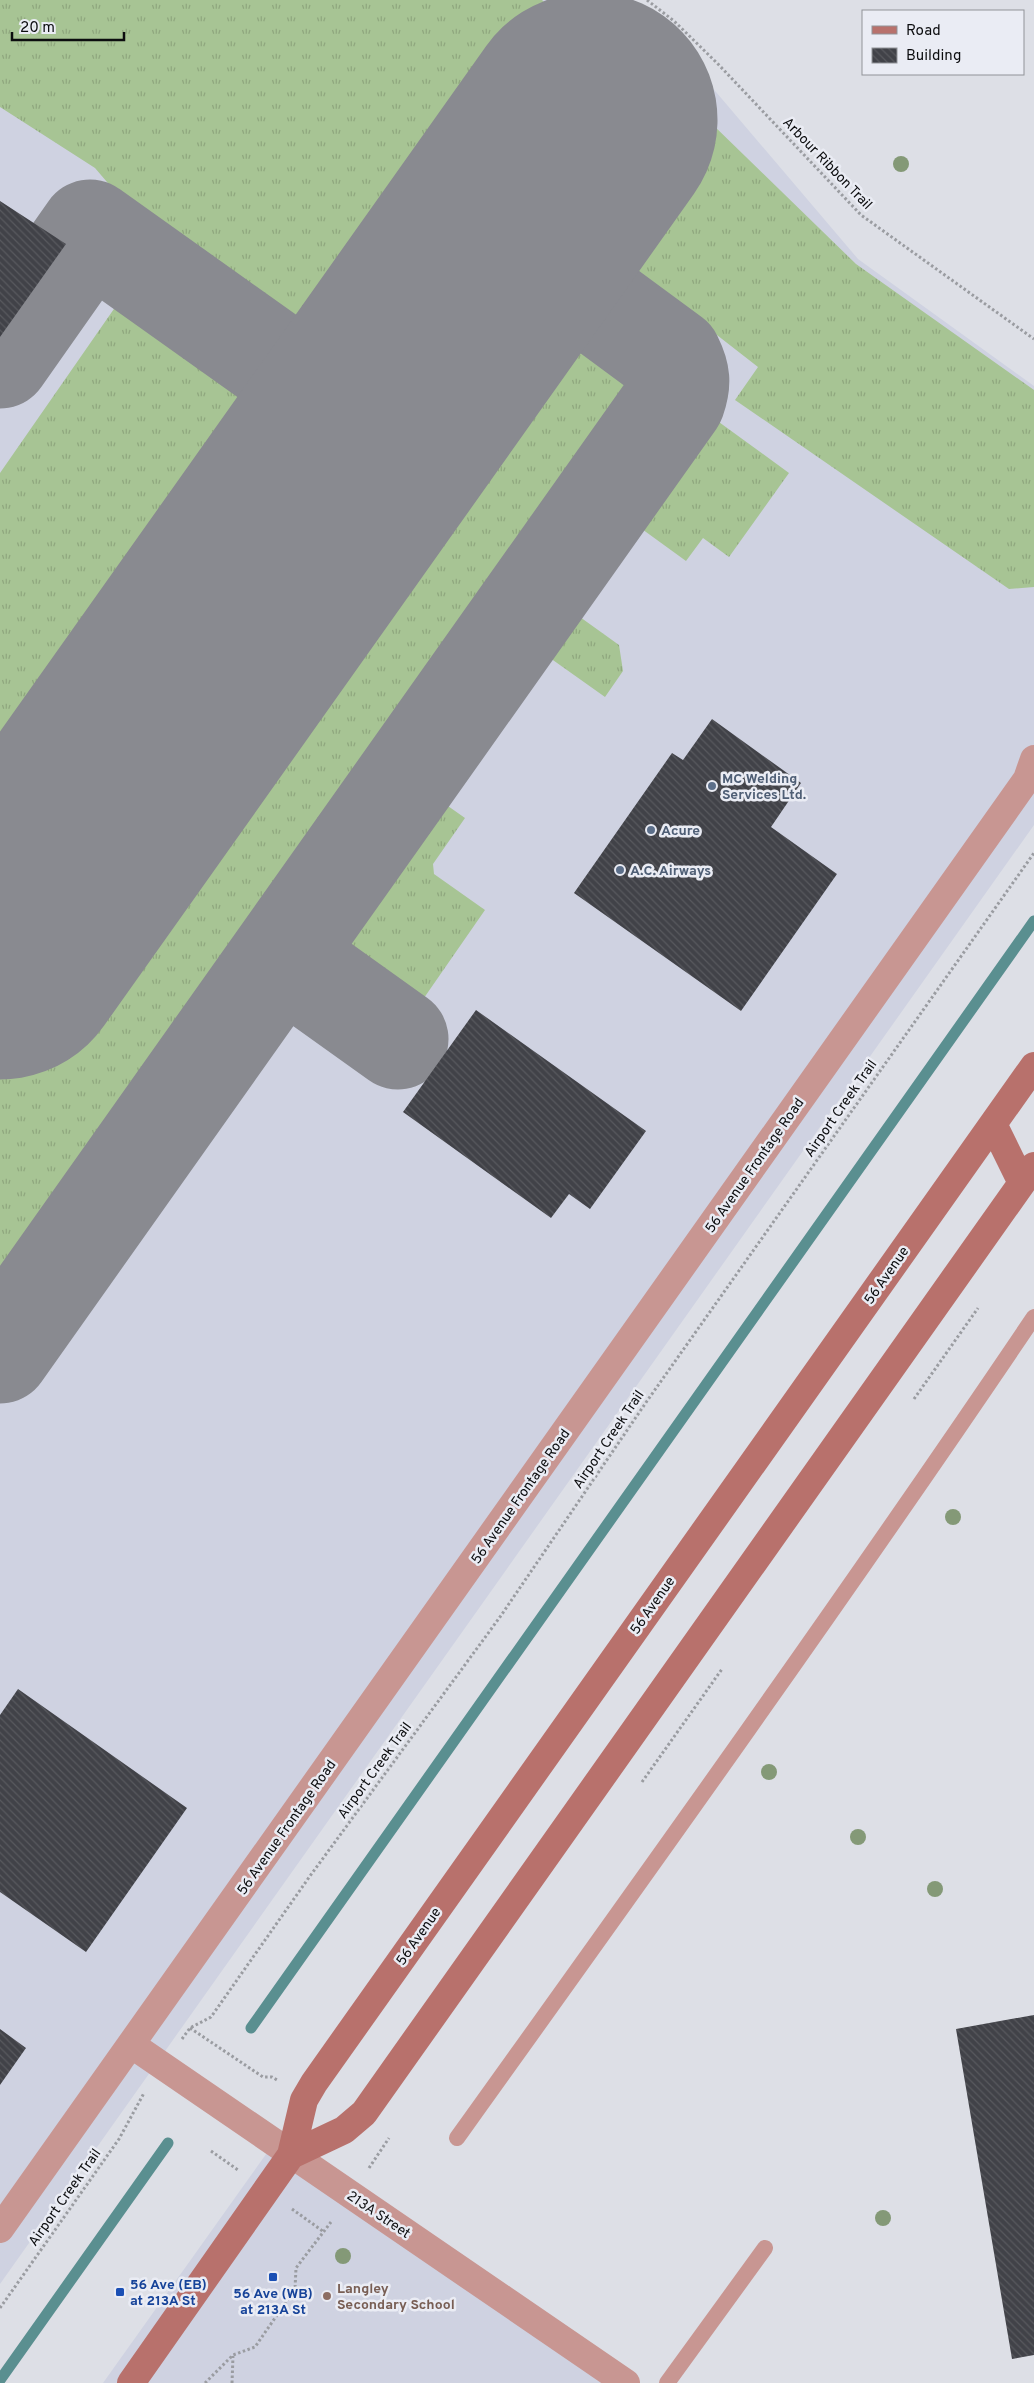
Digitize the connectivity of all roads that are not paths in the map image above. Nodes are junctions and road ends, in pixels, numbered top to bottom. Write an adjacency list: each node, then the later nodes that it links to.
1 (1034, 759): 6 (street, 56 Avenue Frontage Road)
2 (1034, 1066): 3 (main road, 56 Avenue)
3 (993, 1124): 4 (main road); 8 (main road, 56 Avenue)
4 (1030, 1181): 8 (main road, 56 Avenue)
5 (1034, 1317): 7 (lane)
6 (132, 2045): 8 (street, 213A Street); 9 (street, 56 Avenue Frontage Road)
7 (457, 2138)
8 (291, 2155): 11 (main road, 56 Avenue); 12 (street, 213A Street)
9 (0, 2229)
10 (765, 2248): 13 (lane)
11 (131, 2383)
12 (626, 2383)
13 (667, 2383)

